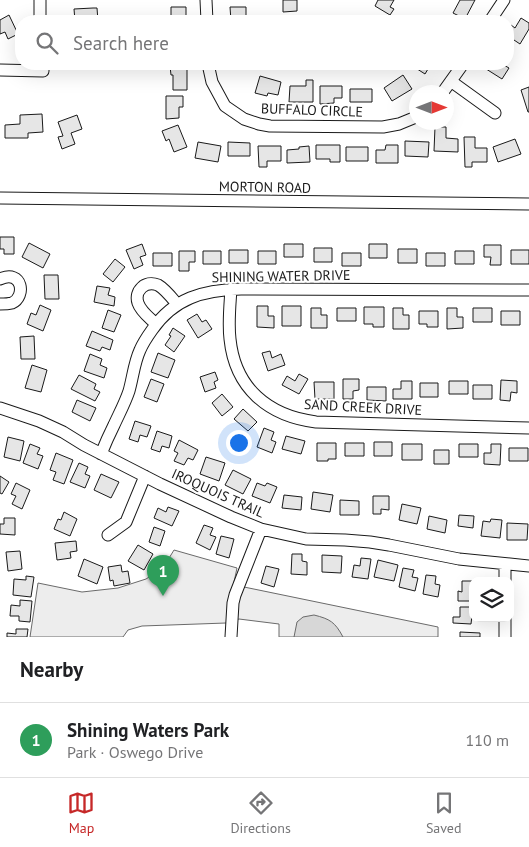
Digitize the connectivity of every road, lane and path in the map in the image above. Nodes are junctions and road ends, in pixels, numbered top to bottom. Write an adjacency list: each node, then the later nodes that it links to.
1 (40, 0): 4 (street)
2 (206, 0): 5 (street)
3 (504, 0): 6 (street)
4 (40, 15)
5 (207, 15)
6 (494, 15)
7 (0, 70): 8 (street)
8 (43, 70)
9 (209, 70): 14 (street, BUFFALO CIRCLE)
10 (460, 70): 11 (street)
11 (452, 82): 12 (street); 13 (street)
12 (449, 85)
13 (495, 113)
14 (409, 120)
15 (0, 198): 16 (street, MORTON ROAD)
16 (529, 204)
17 (0, 279): 20 (street)
18 (230, 289): 19 (street, SHINING WATER DRIVE); 21 (street, SHINING WATER DRIVE); 24 (street, SAND CREEK DRIVE)
19 (529, 290)
20 (0, 304)
21 (177, 304): 22 (street, SHINING WATER DRIVE); 22 (street)
22 (156, 324): 25 (street, SHINING WATER DRIVE)
23 (0, 408): 25 (street, IROQUOIS TRAIL)
24 (529, 428)
25 (101, 454): 26 (street, IROQUOIS TRAIL)
26 (145, 476): 27 (street, IROQUOIS TRAIL); 28 (street)
27 (261, 530): 29 (street, IROQUOIS TRAIL); 33 (street)
28 (108, 535)
29 (505, 564): 30 (street, IROQUOIS TRAIL); 31 (street)
30 (529, 566)
31 (505, 577)
32 (504, 622): 34 (street)
33 (231, 637)
34 (505, 637)

